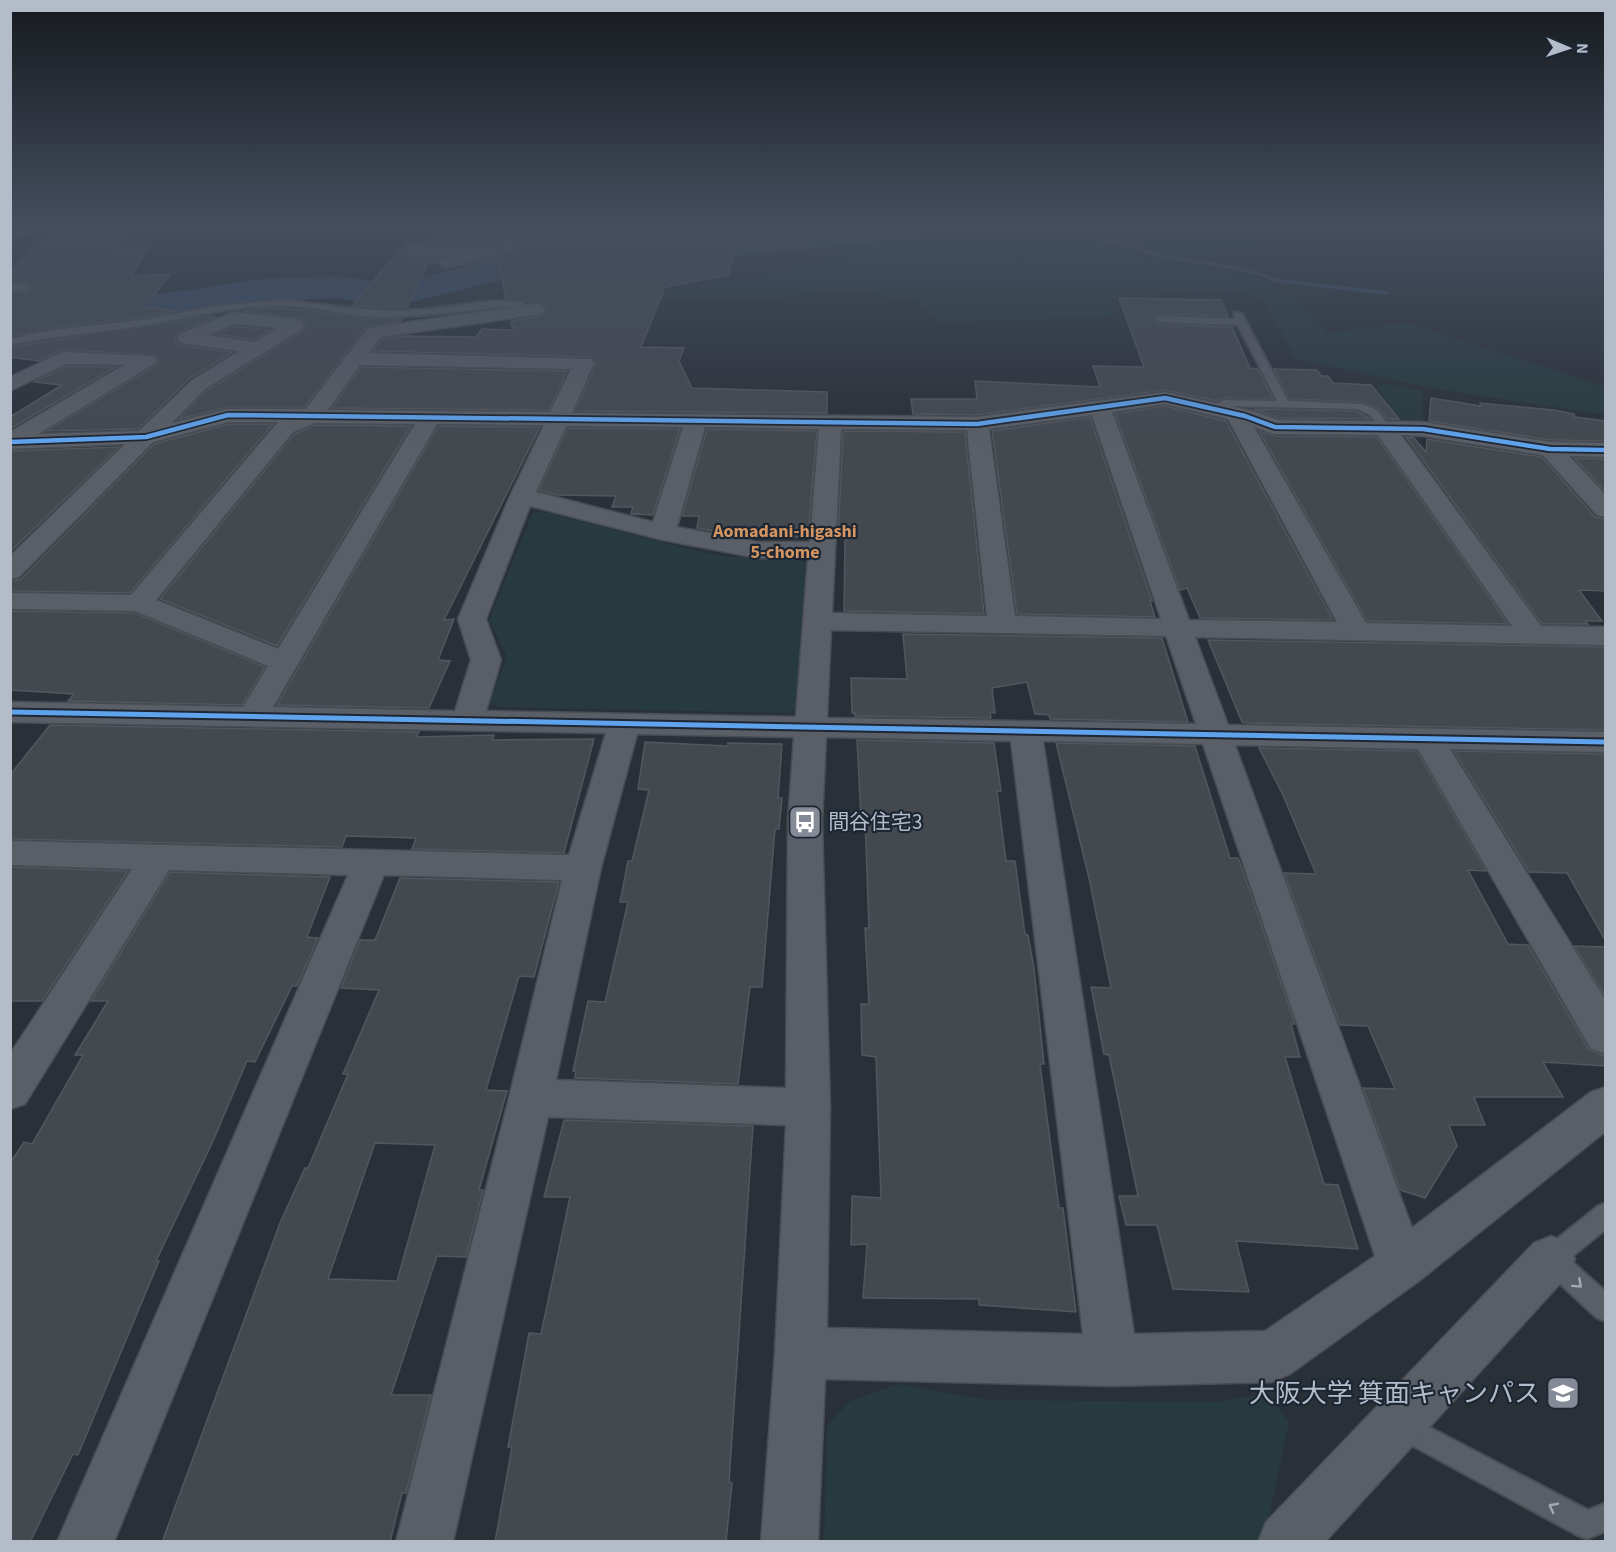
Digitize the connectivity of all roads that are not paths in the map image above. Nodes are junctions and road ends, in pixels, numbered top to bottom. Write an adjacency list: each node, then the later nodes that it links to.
1 (529, 311): 3 (lane); 5 (street)
2 (1160, 319): 7 (lane)
3 (10, 342)
4 (258, 348): 17 (street)
5 (354, 359): 10 (street); 12 (street)
6 (10, 385): 18 (street)
7 (1284, 404): 9 (lane); 16 (lane)
8 (1100, 407): 9 (street); 15 (street); 30 (street)
9 (1224, 412): 16 (street); 31 (street)
10 (312, 416): 11 (street); 17 (street); 27 (street)
11 (430, 417): 12 (street); 34 (street)
12 (559, 418): 13 (street); 21 (street)
13 (696, 420): 14 (street); 23 (street)
14 (830, 422): 15 (street); 24 (street)
15 (977, 423): 29 (street)
16 (1386, 430): 19 (street); 32 (street)
17 (146, 436): 18 (street); 25 (street)
18 (10, 441)
19 (1550, 449): 20 (street); 22 (street)
20 (1605, 450)
21 (522, 496): 23 (street); 37 (street)
22 (1605, 510)
23 (663, 532): 24 (street)
24 (822, 550): 28 (street)
25 (10, 571)
26 (10, 601): 27 (street)
27 (139, 603): 34 (street)
28 (818, 621): 29 (street); 39 (street)
29 (1002, 625): 30 (street)
30 (1178, 628): 31 (street); 41 (street)
31 (1356, 632): 32 (street)
32 (1533, 635): 33 (street)
33 (1605, 636)
34 (284, 662): 36 (street)
35 (10, 712): 36 (street)
36 (252, 717): 37 (street)
37 (467, 721): 38 (street)
38 (624, 724): 39 (street); 47 (street)
39 (811, 727): 40 (street); 52 (street)
40 (1026, 731): 41 (street); 58 (street)
41 (1215, 735): 42 (street); 55 (street)
42 (1428, 739): 43 (street); 48 (street)
43 (1605, 742)
44 (10, 853): 45 (street)
45 (159, 856): 46 (street); 49 (street)
46 (372, 861): 47 (street); 61 (street)
47 (583, 868): 50 (street)
48 (1605, 1037)
49 (10, 1091)
50 (531, 1098): 52 (street); 62 (street)
51 (1605, 1105): 55 (street)
52 (808, 1107): 57 (street)
53 (1605, 1214): 54 (lane)
54 (1551, 1260): 56 (lane, one-way to 56); 59 (street)
55 (1402, 1265): 58 (street)
56 (1605, 1309)
57 (801, 1353): 58 (street); 63 (street)
58 (1112, 1360)
59 (1398, 1423): 60 (lane, one-way to 59); 64 (street)
60 (1592, 1528)
61 (85, 1542)
62 (424, 1542)
63 (789, 1542)
64 (1287, 1542)

